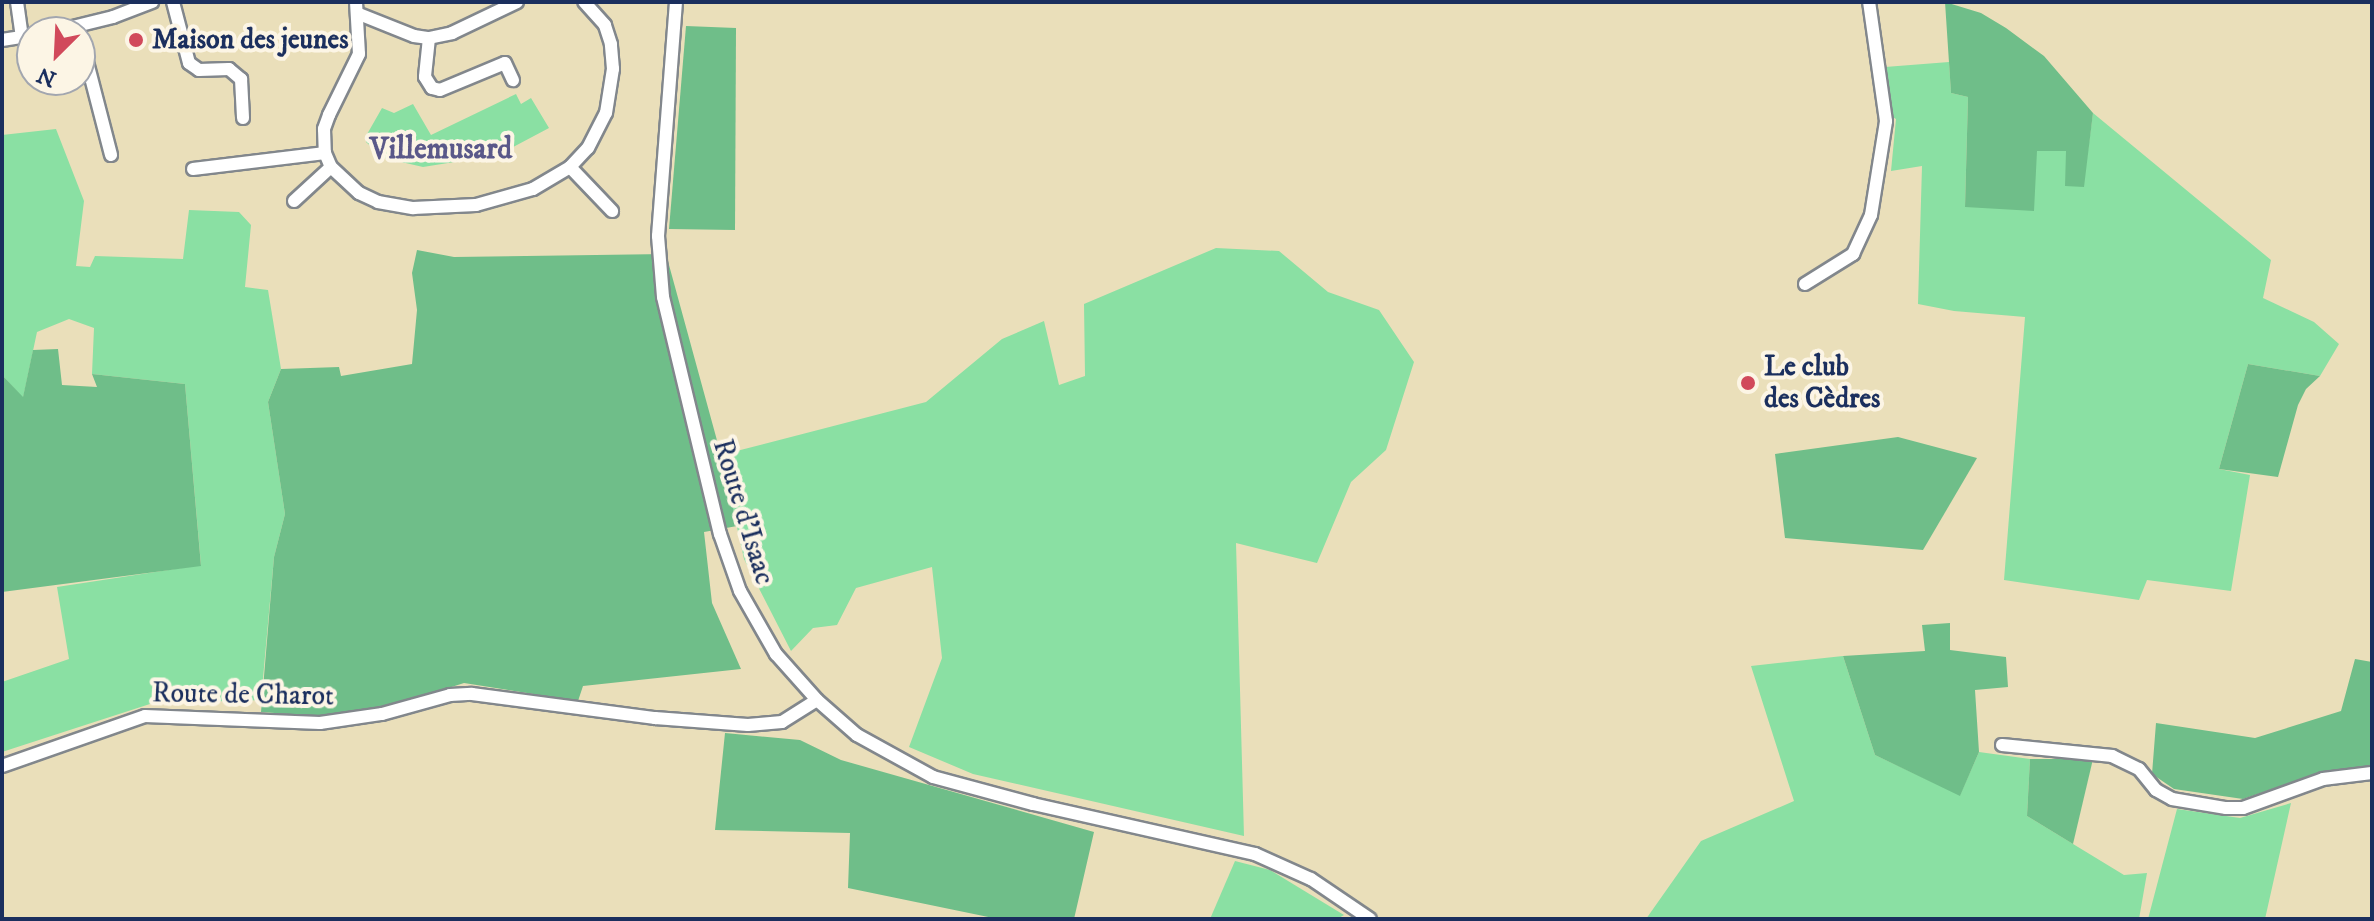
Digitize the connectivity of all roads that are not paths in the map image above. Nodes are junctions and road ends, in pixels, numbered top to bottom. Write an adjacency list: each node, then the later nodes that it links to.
1 (152, 2): 8 (street)
2 (173, 2): 12 (street)
3 (517, 2): 9 (street)
4 (584, 2): 16 (street)
5 (676, 2): 21 (street, Route d'Isaac)
6 (1869, 2): 20 (street)
7 (357, 8): 9 (street); 13 (street)
8 (96, 24)
9 (429, 38): 10 (street)
10 (513, 80)
11 (96, 96): 14 (street)
12 (243, 118)
13 (325, 153): 15 (street); 17 (street)
14 (111, 155)
15 (331, 167): 16 (street); 18 (street)
16 (570, 167): 19 (street)
17 (193, 169)
18 (294, 201)
19 (612, 211)
20 (1805, 284)
21 (817, 700): 23 (street, Route de Charot); 25 (street, Route d'Isaac)
22 (2002, 745): 24 (street)
23 (2, 766)
24 (2372, 773)
25 (1370, 919)

